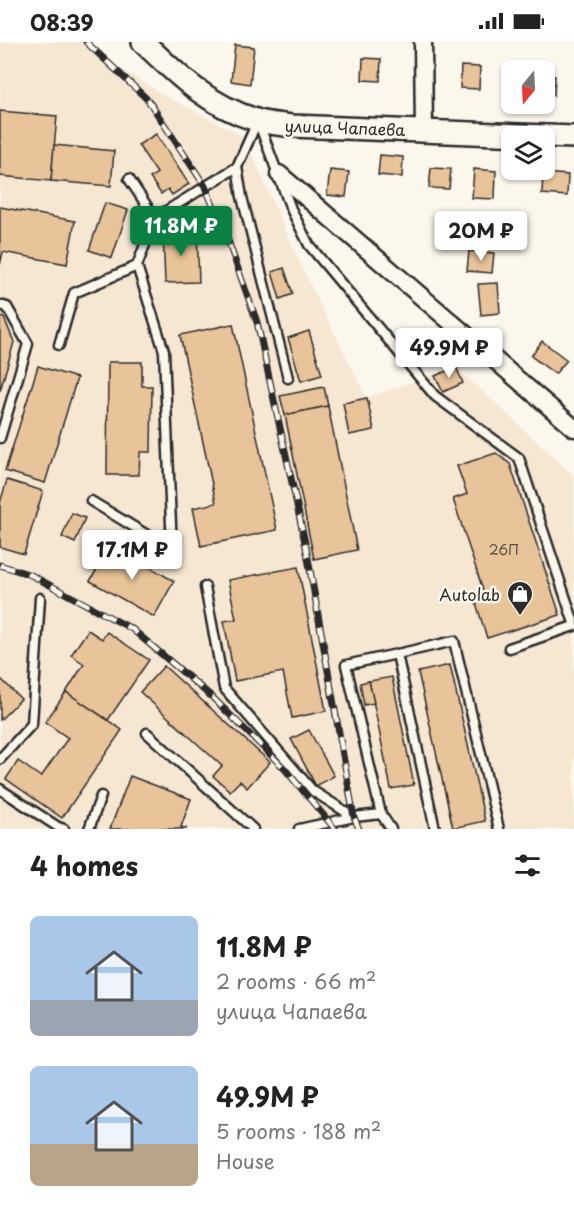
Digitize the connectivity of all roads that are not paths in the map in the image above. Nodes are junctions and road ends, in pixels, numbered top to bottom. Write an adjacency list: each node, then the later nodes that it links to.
1 (143, 42): 3 (street, улица Чапаева)
2 (423, 42): 4 (street)
3 (258, 121): 4 (street, улица Чапаева); 6 (lane); 7 (lane)
4 (424, 130): 5 (street, улица Чапаева)
5 (574, 137)
6 (237, 167): 9 (lane); 13 (lane)
7 (279, 174): 14 (street); 19 (lane)
8 (129, 179): 9 (lane)
9 (156, 218): 10 (lane)
10 (137, 266): 12 (lane); 16 (lane)
11 (0, 305): 15 (lane)
12 (59, 345)
13 (288, 378)
14 (574, 428)
15 (0, 438)
16 (92, 501)
17 (205, 587): 27 (lane)
18 (40, 598): 23 (lane)
19 (574, 625): 20 (lane)
20 (509, 648)
21 (397, 654): 26 (lane); 33 (lane); 34 (lane)
22 (147, 733): 30 (lane)
23 (0, 759)
24 (0, 789): 28 (lane)
25 (101, 796): 29 (lane)
26 (381, 814): 27 (lane); 32 (lane)
27 (354, 817): 31 (lane)
28 (64, 829)
29 (89, 829)
30 (253, 829)
31 (299, 829)
32 (391, 829)
33 (435, 829)
34 (499, 829)

